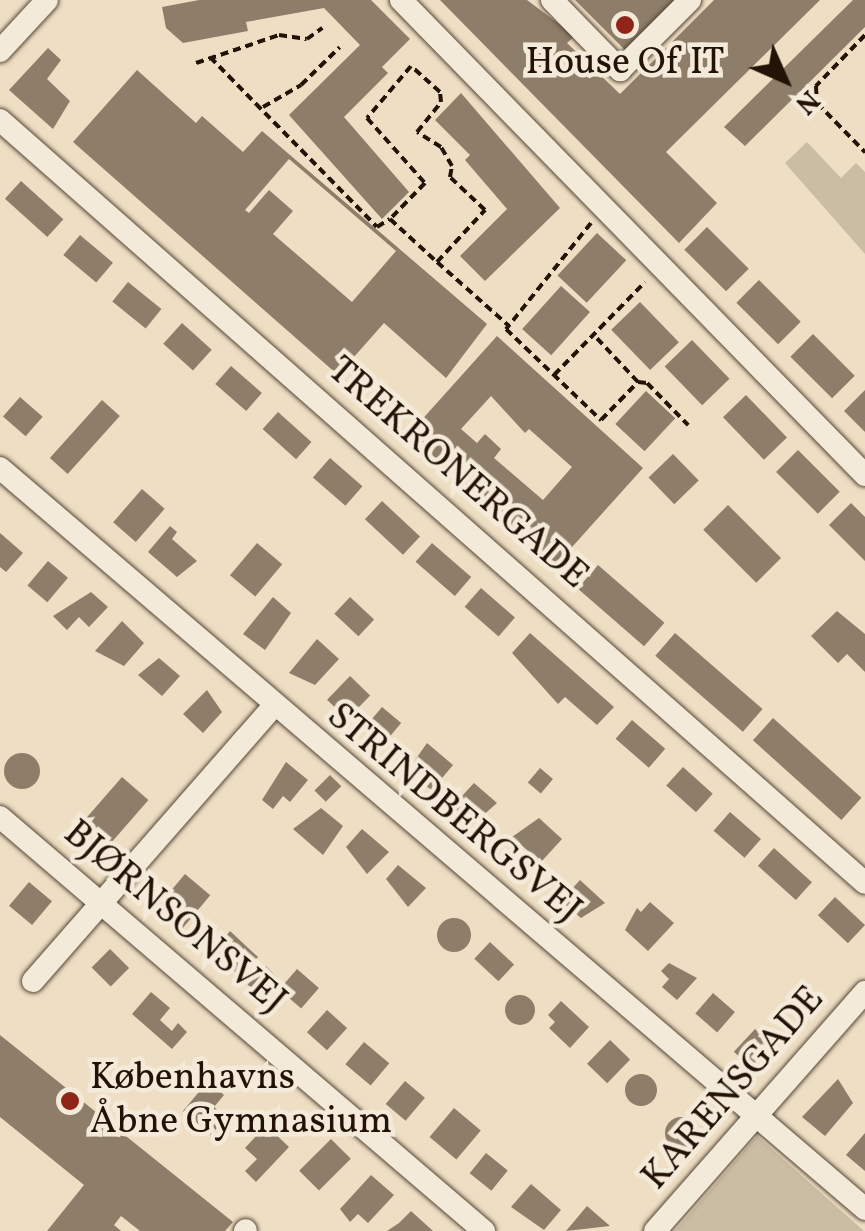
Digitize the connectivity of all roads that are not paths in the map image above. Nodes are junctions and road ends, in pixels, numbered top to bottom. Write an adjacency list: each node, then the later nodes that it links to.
1 (48, 0): 5 (street)
2 (402, 0): 8 (street)
3 (552, 0): 4 (street)
4 (690, 0)
5 (0, 51)
6 (0, 120): 11 (street, TREKRONERGADE)
7 (0, 468): 9 (street, STRINDBERGSVEJ)
8 (865, 475)
9 (272, 708): 12 (street); 15 (street, STRINDBERGSVEJ)
10 (0, 816): 12 (street, BJØRNSONSVEJ)
11 (865, 883)
12 (100, 900): 13 (street); 17 (street, BJØRNSONSVEJ)
13 (33, 980)
14 (865, 992): 15 (street, KARENSGADE)
15 (756, 1116): 16 (street, STRINDBERGSVEJ); 18 (street, KARENSGADE)
16 (865, 1209)
17 (484, 1231)
18 (655, 1231)

